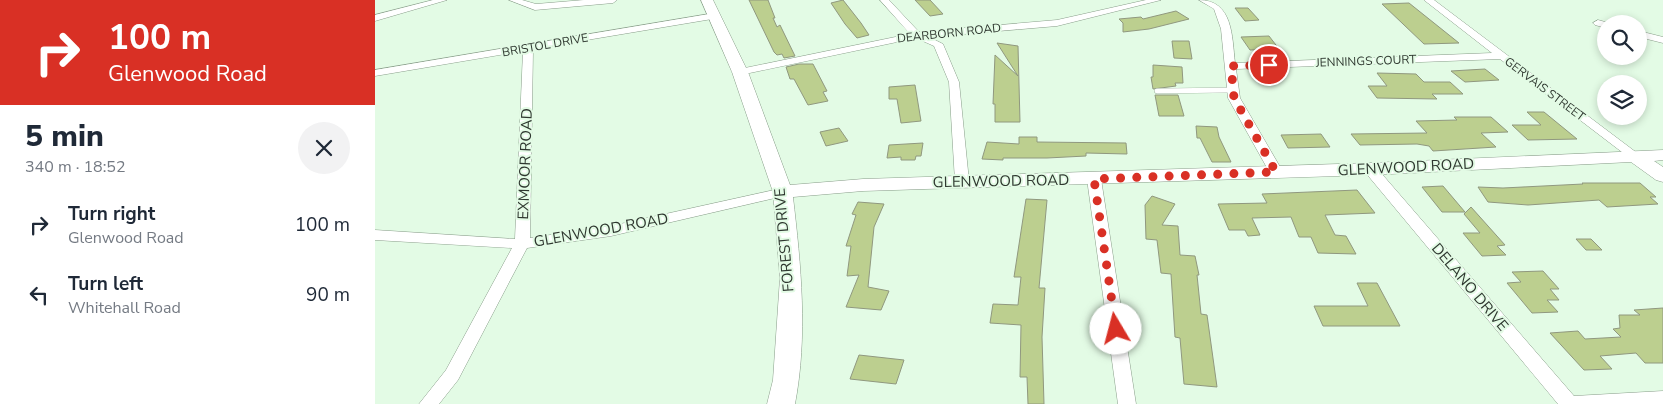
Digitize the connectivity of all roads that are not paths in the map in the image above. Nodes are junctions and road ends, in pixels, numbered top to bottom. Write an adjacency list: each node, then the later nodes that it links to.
1 (443, 0): 9 (street)
2 (513, 0): 3 (street)
3 (613, 0)
4 (884, 0): 10 (street)
5 (1157, 0): 10 (street, DEARBORN ROAD)
6 (1203, 0): 15 (street)
7 (1428, 0): 14 (street, GERVAIS STREET)
8 (711, 8): 13 (street, BRISTOL DRIVE); 16 (street, FOREST DRIVE)
9 (375, 18)
10 (917, 34): 16 (street, DEARBORN ROAD); 26 (street)
11 (1647, 36): 12 (street)
12 (1663, 40)
13 (528, 48): 17 (street, BRISTOL DRIVE); 29 (street, EXMOOR ROAD)
14 (1501, 56): 15 (street, JENNINGS COURT); 21 (street, GERVAIS STREET)
15 (1231, 66): 18 (street)
16 (741, 72): 27 (street, FOREST DRIVE)
17 (375, 73)
18 (1233, 90): 19 (lane); 23 (street)
19 (1157, 91)
20 (1663, 155): 21 (street, GLENWOOD ROAD)
21 (1635, 156): 22 (street, GLENWOOD ROAD); 24 (street, GERVAIS STREET)
22 (1370, 169): 23 (street, GLENWOOD ROAD); 34 (street, DELANO DRIVE)
23 (1276, 172): 25 (street, GLENWOOD ROAD)
24 (1663, 176)
25 (1094, 179): 26 (street, GLENWOOD ROAD); 33 (street)
26 (962, 181): 27 (street, GLENWOOD ROAD)
27 (783, 192): 29 (street, GLENWOOD ROAD); 32 (street, FOREST DRIVE)
28 (375, 235): 29 (street, GLENWOOD ROAD)
29 (522, 244): 31 (street, EXMOOR ROAD)
30 (1663, 399): 34 (street)
31 (428, 404)
32 (781, 404)
33 (1127, 404)
34 (1571, 404)

